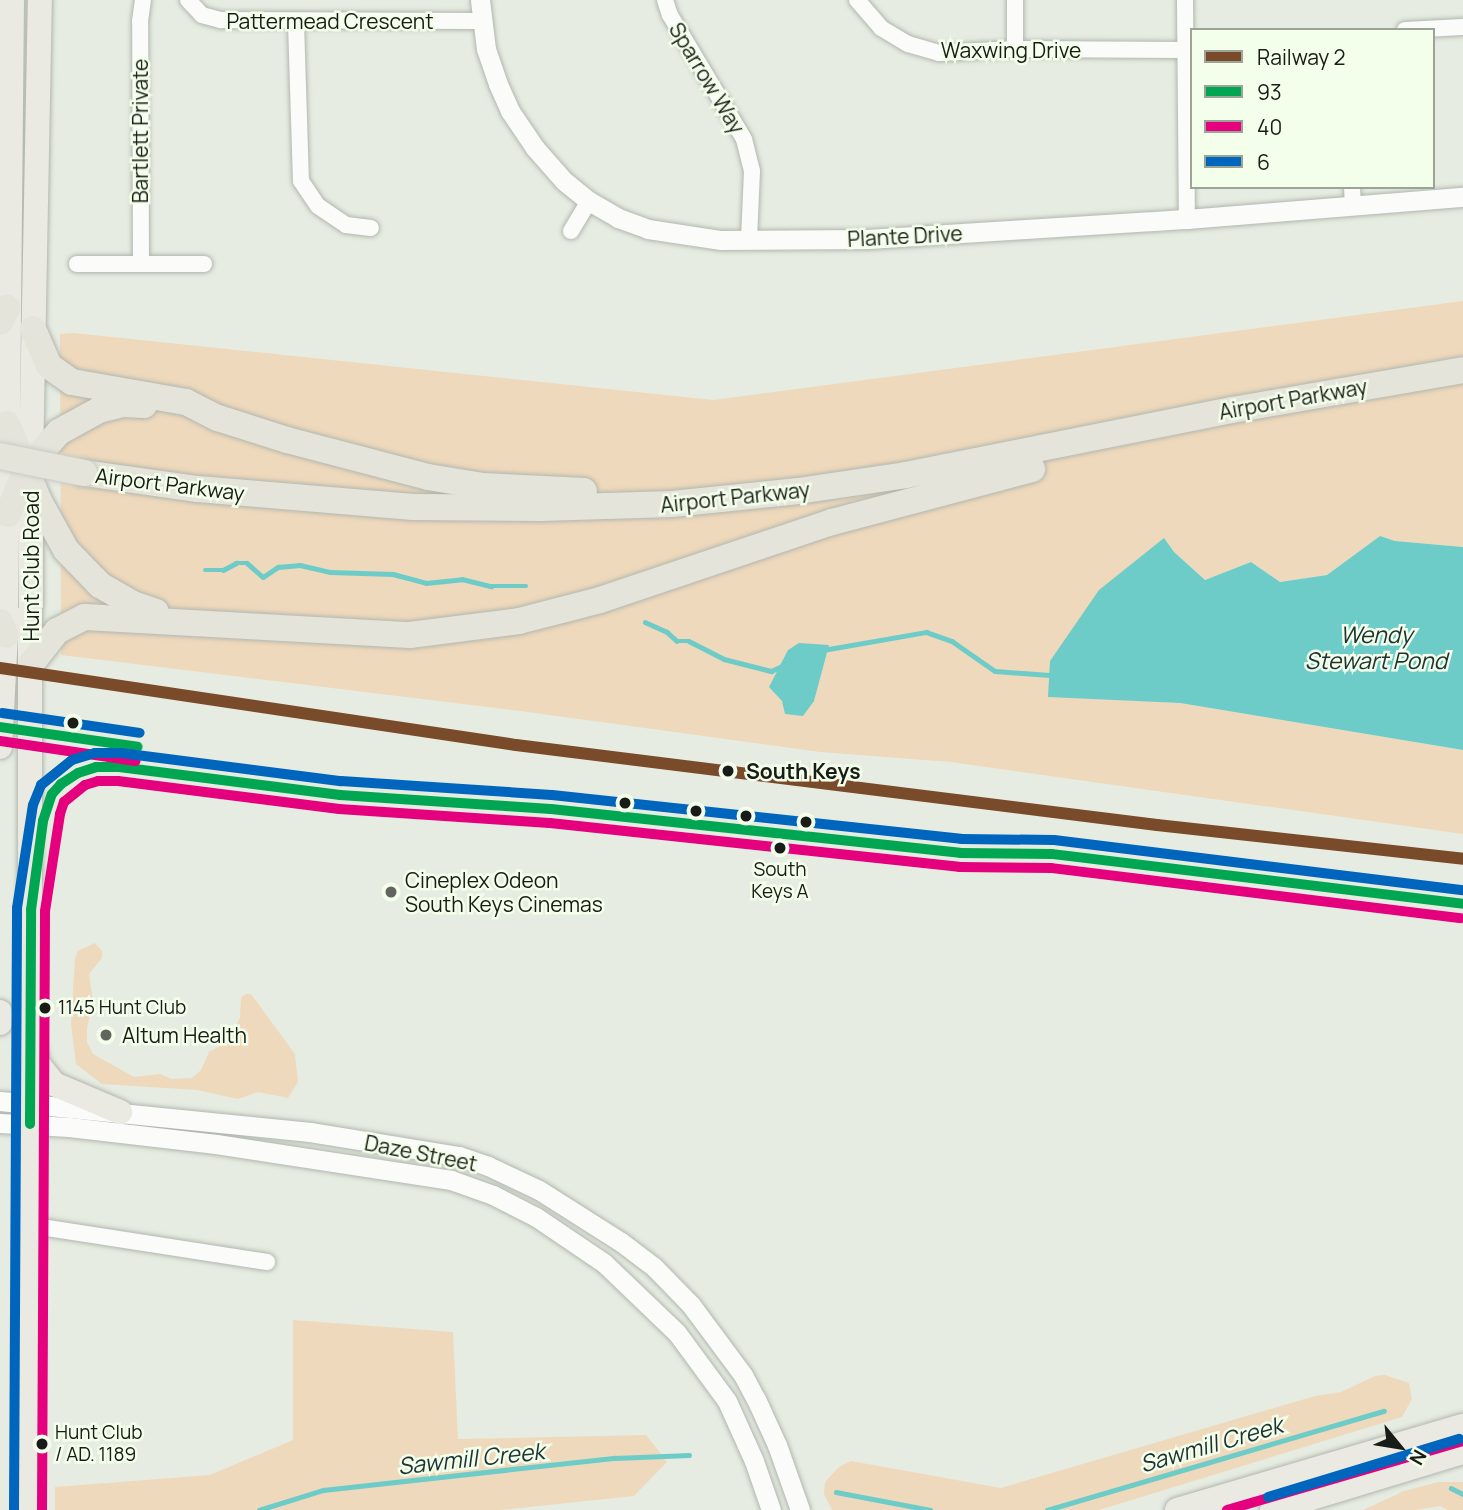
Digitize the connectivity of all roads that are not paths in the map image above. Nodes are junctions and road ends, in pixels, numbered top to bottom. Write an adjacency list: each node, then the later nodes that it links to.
1 (12, 0): 26 (main road)
2 (40, 0): 27 (main road)
3 (143, 0): 23 (street, Bartlett Private)
4 (188, 0): 11 (street, Pattermead Crescent)
5 (480, 0): 10 (street, Plante Drive)
6 (664, 0): 22 (street, Sparrow Way)
7 (856, 0): 14 (street, Waxwing Drive)
8 (1015, 0): 14 (street)
9 (1185, 0): 15 (street)
10 (480, 21): 11 (street, Pattermead Crescent); 18 (street, Plante Drive)
11 (296, 23): 20 (street)
12 (1463, 27): 13 (street)
13 (1435, 28)
14 (1015, 48): 15 (street, Waxwing Drive)
15 (1184, 51): 19 (street)
16 (1353, 196): 17 (street, Plante Drive); 19 (street, Plante Drive)
17 (1463, 197)
18 (589, 201): 21 (street); 22 (street, Plante Drive)
19 (1187, 219): 22 (street, Plante Drive)
20 (371, 228)
21 (571, 231)
22 (748, 240)
23 (141, 262): 24 (street); 25 (street)
24 (77, 264)
25 (204, 264)
26 (3, 315): 31 (main road)
27 (33, 329): 30 (highway); 31 (main road)
28 (1463, 370): 29 (highway, Airport Parkway)
29 (1336, 390): 32 (highway, Airport Parkway); 34 (highway)
30 (218, 418): 31 (highway); 32 (highway)
31 (16, 461): 32 (highway, Airport Parkway, bridge); 33 (highway); 34 (highway)
32 (883, 479)
33 (19, 520): 35 (main road, Hunt Club Road); 36 (main road, Hunt Club Road)
34 (216, 624): 36 (highway)
35 (3, 628): 37 (main road, Hunt Club Road)
36 (31, 664): 40 (main road, Hunt Club Road)
37 (0, 747)
38 (0, 1012): 39 (main road)
39 (0, 1021)
40 (31, 1036): 42 (main road); 43 (main road, Hunt Club Road)
41 (0, 1101): 43 (street, Daze Street)
42 (120, 1112): 43 (street, Daze Street); 45 (street, Daze Street)
43 (30, 1114): 44 (street, Daze Street); 47 (street, Daze Street); 49 (main road, Hunt Club Road)
44 (0, 1123)
45 (310, 1132): 46 (street, Daze Street); 47 (street)
46 (459, 1156): 48 (street); 50 (street, Daze Street)
47 (308, 1160): 48 (street, Daze Street)
48 (452, 1180): 52 (street, Daze Street)
49 (28, 1225): 51 (street); 57 (main road, Hunt Club Road)
50 (621, 1242): 52 (street); 55 (street, Daze Street)
51 (267, 1262)
52 (604, 1263): 56 (street, Daze Street)
53 (1455, 1428): 54 (main road); 59 (main road)
54 (1458, 1453): 60 (main road)
55 (793, 1487): 56 (street); 58 (street, Daze Street)
56 (769, 1504)
57 (28, 1510)
58 (800, 1510)
59 (1177, 1510)
60 (1272, 1510)

